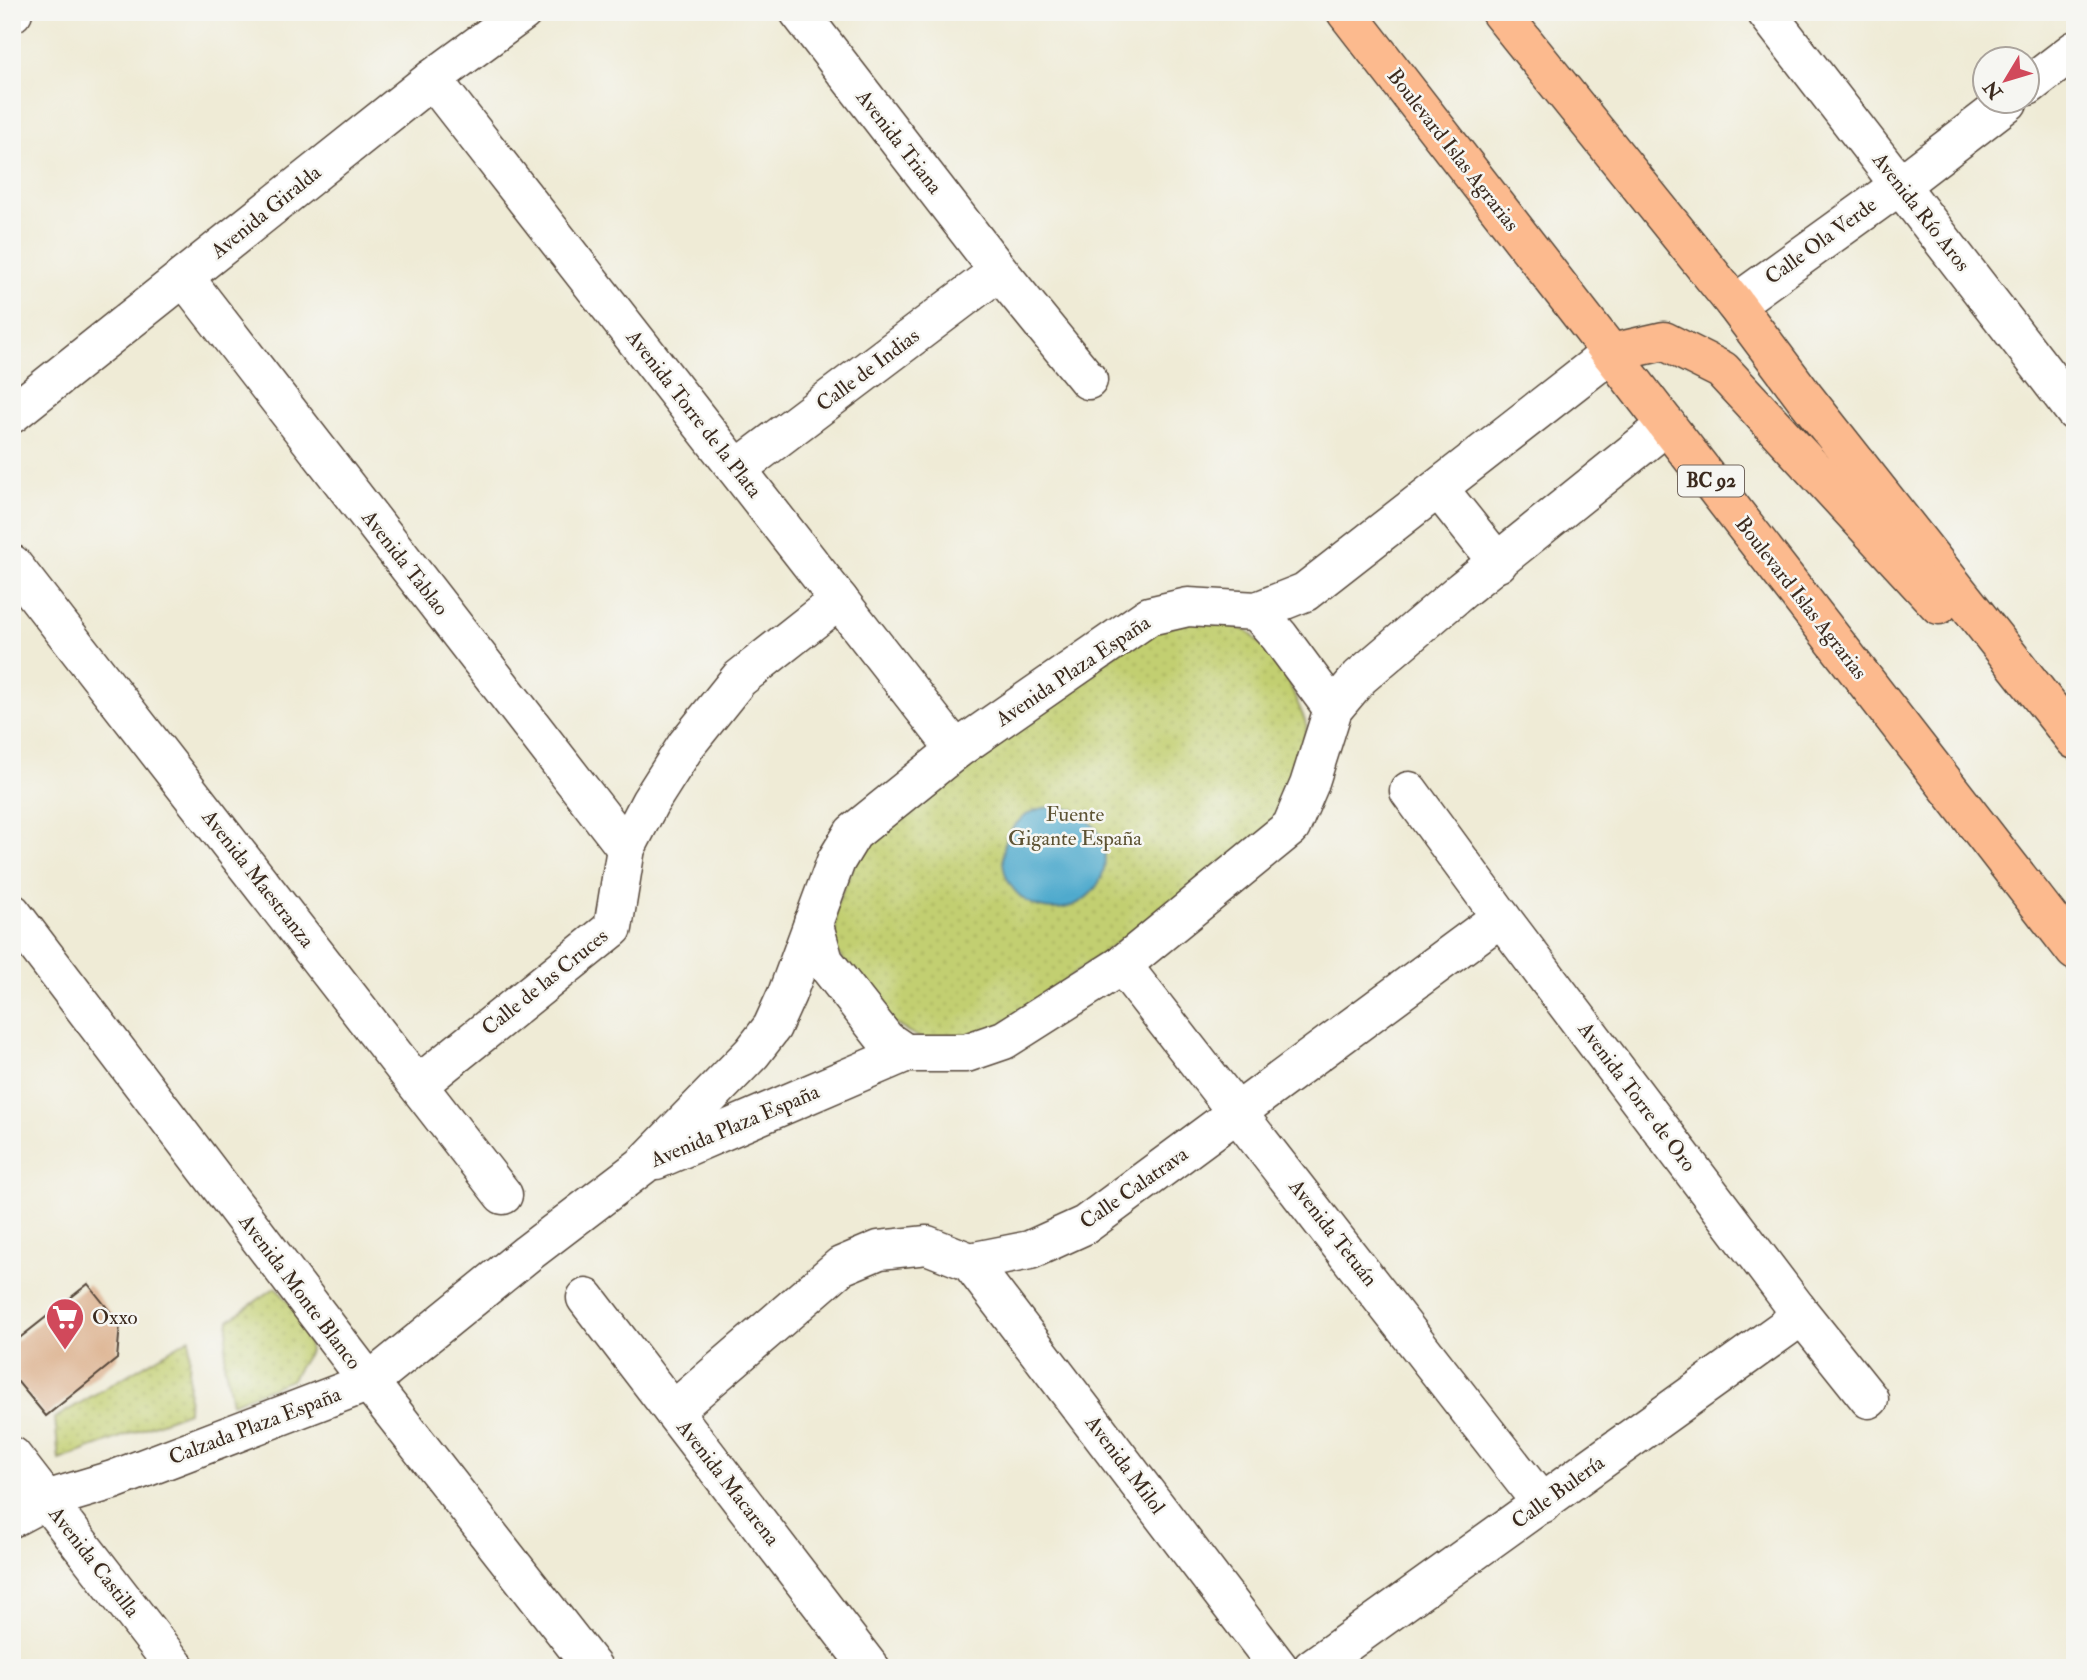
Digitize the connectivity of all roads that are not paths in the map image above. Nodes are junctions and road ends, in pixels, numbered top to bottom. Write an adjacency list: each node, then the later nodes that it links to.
1 (523, 12): 8 (street, Avenida Giralda)
2 (799, 12): 11 (street, Avenida Triana)
3 (1346, 12): 14 (main road, Boulevard Islas Agrarias / BC 92)
4 (1500, 12): 13 (main road)
5 (1766, 12): 10 (street, Avenida Río Aros)
6 (2075, 50): 7 (street)
7 (2042, 75)
8 (432, 79): 12 (street, Avenida Giralda); 19 (street, Avenida Torre de la Plata)
9 (1990, 116): 10 (street, Calle Ola Verde)
10 (1900, 184): 13 (street, Calle Ola Verde); 16 (street, Avenida Río Aros)
11 (999, 271): 15 (street, Avenida Triana); 19 (street, Calle de Indias)
12 (184, 277): 17 (street, Avenida Giralda); 29 (street, Avenida Tablao)
13 (1735, 304): 26 (main road)
14 (1611, 353): 18 (main road, Boulevard Islas Agrarias / BC 92); 20 (street, Avenida Plaza España); 26 (main road)
15 (1088, 380)
16 (2075, 412)
17 (12, 414)
18 (1667, 425): 21 (street, Avenida Plaza España); 33 (main road, Boulevard Islas Agrarias / BC 92)
19 (737, 469): 23 (street, Avenida Torre de la Plata)
20 (1439, 489): 21 (street); 24 (street, Avenida Plaza España)
21 (1499, 563): 25 (street, Avenida Plaza España)
22 (12, 564): 36 (street, Avenida Maestranza)
23 (839, 600): 27 (street, Avenida Torre de la Plata); 29 (street, Calle de las Cruces)
24 (1258, 611): 25 (street); 27 (street, Avenida Plaza España)
25 (1333, 709): 34 (street, Avenida Plaza España)
26 (2071, 735)
27 (956, 750): 32 (street, Avenida Plaza España)
28 (1409, 791): 31 (street, Avenida Torre de Oro)
29 (626, 848): 36 (street, Calle de las Cruces)
30 (12, 913): 43 (street, Avenida Monte Blanco)
31 (1501, 917): 37 (street, Calle Calatrava); 42 (street, Avenida Torre de Oro)
32 (813, 922): 35 (street); 38 (street, Avenida Plaza España)
33 (2075, 951)
34 (1122, 965): 35 (street, Avenida Plaza España); 37 (street, Avenida Tetuán)
35 (905, 1053): 38 (street, Avenida Plaza España)
36 (419, 1084): 39 (street, Avenida Maestranza)
37 (1240, 1112): 40 (street, Calle Calatrava); 48 (street, Avenida Tetuán)
38 (642, 1166): 43 (street, Calzada Plaza España)
39 (503, 1195)
40 (970, 1262): 45 (street); 53 (street, Avenida Milol)
41 (586, 1298): 45 (street, Avenida Macarena)
42 (1797, 1309): 44 (street, Avenida Torre de Oro); 48 (street, Calle Bulería)
43 (369, 1382): 47 (street, Calzada Plaza España); 51 (street, Avenida Monte Blanco)
44 (1869, 1399)
45 (673, 1411): 52 (street, Avenida Macarena)
46 (12, 1457): 47 (street, Avenida Castilla)
47 (46, 1500): 49 (street, Calzada Plaza España); 50 (street, Avenida Castilla)
48 (1542, 1504): 54 (street, Calle Bulería)
49 (12, 1518)
50 (176, 1668)
51 (593, 1668)
52 (870, 1668)
53 (1279, 1668)
54 (1312, 1668)

